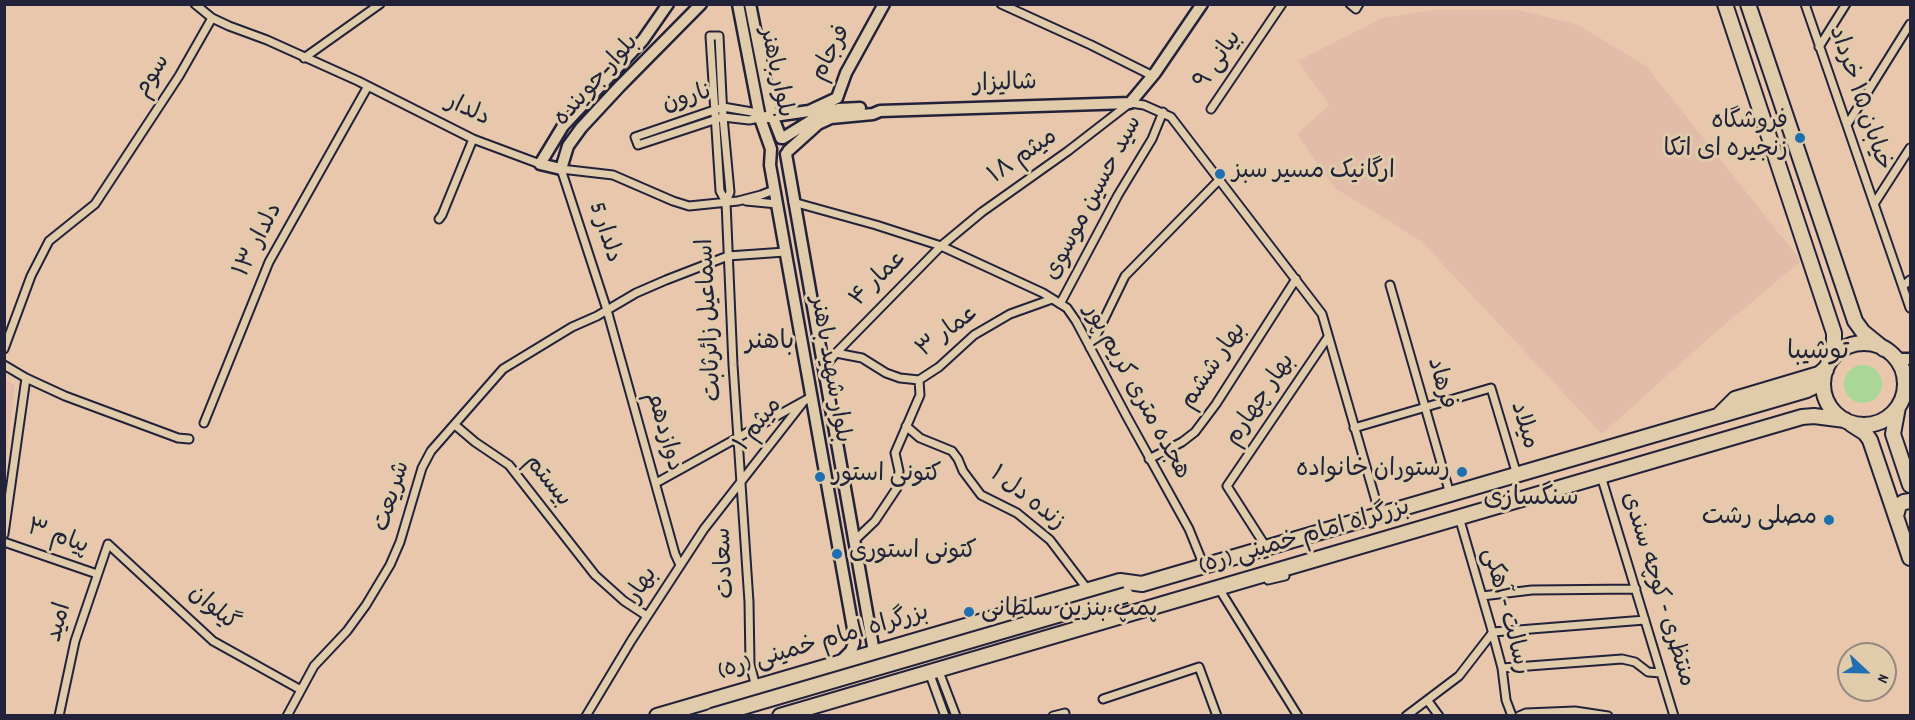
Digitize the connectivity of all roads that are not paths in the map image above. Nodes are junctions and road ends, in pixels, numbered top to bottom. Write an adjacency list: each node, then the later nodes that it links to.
1 (195, 4): 15 (street, دلدار)
2 (380, 4): 18 (street)
3 (668, 4): 37 (street, بلوار جوینده)
4 (701, 4): 38 (street, بلوار جوینده)
5 (738, 4): 30 (street, بلوار باهنر)
6 (750, 4): 28 (street, بلوار باهنر)
7 (884, 4): 21 (street, فرجام)
8 (1001, 4): 19 (street)
9 (1202, 4): 19 (street)
10 (1282, 4): 24 (street, بیانی ۹)
11 (1725, 4): 65 (highway)
12 (1748, 4): 61 (highway)
13 (1804, 4): 17 (street, خیابان ۱۵ خرداد)
14 (1846, 4): 17 (street)
15 (212, 18): 18 (street, دلدار); 60 (street, سوم)
16 (1911, 24): 31 (street)
17 (1819, 47): 31 (street, خیابان ۱۵ خرداد)
18 (304, 58): 20 (street, دلدار)
19 (1153, 76): 22 (street)
20 (368, 86): 33 (street, دلدار); 74 (street, دلدار ۱۳)
21 (837, 98): 27 (street); 28 (street, فرجام)
22 (1130, 103): 26 (street); 27 (street, شالیزار); 47 (street, میثم ۱۸)
23 (723, 107): 25 (street, نارون); 25 (street); 29 (street); 30 (street, نارون)
24 (1211, 109)
25 (714, 110): 29 (street); 29 (street, نارون)
26 (1163, 112): 39 (street); 55 (street, سید حسین موسوی)
27 (838, 113): 32 (street, شالیزار); 36 (street, شالیزار)
28 (772, 116): 30 (street, فرجام); 32 (street, بلوار باهنر)
29 (719, 118): 30 (street, نارون); 42 (street, اسماعیل زائرثابت)
30 (760, 118): 35 (street, بلوار باهنر)
31 (1847, 125): 45 (street, خیابان ۱۵ خرداد)
32 (782, 138): 35 (street); 36 (street)
33 (473, 139): 37 (street, دلدار); 46 (street)
34 (1911, 148): 45 (street)
35 (771, 149): 36 (street); 40 (street, بلوار شهید باهنر)
36 (787, 152): 43 (street, بلوار شهید باهنر)
37 (540, 164): 38 (street, دلدار)
38 (561, 169): 42 (street, دلدار); 57 (street, دلدار 5)
39 (1220, 179): 50 (street); 59 (street)
40 (774, 189): 41 (street); 44 (street, بلوار شهید باهنر)
41 (738, 201): 42 (street, دلدار); 44 (street)
42 (726, 202): 49 (street, اسماعیل زائرثابت)
43 (794, 202): 47 (street, هجده متری کریم پور); 66 (street, بلوار شهید باهنر)
44 (777, 204): 48 (street, بلوار شهید باهنر)
45 (1874, 204): 53 (street, خیابان ۱۵ خرداد)
46 (439, 219)
47 (941, 246): 54 (street, هجده متری کریم پور); 62 (street, عمار ۴)
48 (785, 252): 49 (street, شریعت); 70 (street, بلوار شهید باهنر)
49 (728, 256): 57 (street, شریعت); 78 (street, اسماعیل زائرثابت)
50 (1296, 279): 58 (street); 80 (street, بهار ششم)
51 (1911, 280): 53 (street)
52 (1390, 285): 72 (street, فرهاد)
53 (1903, 286): 56 (street, خیابان ۱۵ خرداد)
54 (1052, 299): 55 (street, هجده متری کریم پور); 68 (street, عمار ۳)
55 (1060, 304): 59 (street, هجده متری کریم پور)
56 (1911, 308)
57 (608, 310): 75 (street, شریعت); 84 (street, دوازدهم)
58 (1328, 337): 77 (street); 98 (street, بهار چهارم)
59 (1090, 348): 80 (street, هجده متری کریم پور)
60 (4, 349)
61 (1884, 349): 63 (highway); 65 (highway)
62 (836, 353): 66 (street, عمار ۴); 68 (street, عمار ۳)
63 (1905, 358): 69 (highway)
64 (4, 365): 67 (street)
65 (1827, 367): 73 (highway); 81 (highway, بزرگراه امام خمینی (ره))
66 (823, 369): 86 (street, بلوار شهید باهنر)
67 (26, 378): 79 (street); 93 (street)
68 (919, 380): 76 (street)
69 (1907, 382): 71 (highway)
70 (808, 399): 78 (street); 83 (street, میثم ۱); 87 (street, بلوار شهید باهنر)
71 (1898, 407): 73 (highway); 85 (highway)
72 (1425, 408): 77 (street); 81 (street, میلاد); 88 (street, فرهاد)
73 (1846, 421): 82 (highway, بزرگراه امام خمینی (ره)); 91 (highway)
74 (204, 423)
75 (455, 425): 109 (street, بیستم); 120 (street, شریعت)
76 (906, 426): 94 (street); 106 (street, زنده دل ۱)
77 (1354, 428): 90 (street)
78 (738, 436): 83 (street, سعادت); 84 (street)
79 (189, 439)
80 (1149, 459): 101 (street, هجده متری کریم پور)
81 (1517, 475): 88 (highway, بزرگراه امام خمینی (ره))
82 (1601, 476): 92 (highway, بزرگراه امام خمینی (ره)); 105 (street, منتظری - کوچه سندی)
83 (741, 482): 100 (street, بهار); 119 (street, سعادت)
84 (656, 483): 100 (street, دوازدهم)
85 (1911, 485)
86 (845, 491): 87 (street); 94 (street, بلوار شهید باهنر)
87 (829, 494): 96 (street, بلوار شهید باهنر)
88 (1450, 494): 90 (highway, بزرگراه امام خمینی (ره))
89 (1911, 501): 91 (highway)
90 (1380, 515): 98 (highway, بزرگراه امام خمینی (ره))
91 (1896, 516): 99 (highway)
92 (1459, 517): 107 (highway, بزرگراه امام خمینی (ره)); 108 (street, رسالت - آهکی)
93 (4, 534)
94 (854, 541): 96 (street); 112 (street, بلوار شهید باهنر)
95 (4, 542): 102 (street, پیام ۳)
96 (837, 543): 113 (street, بلوار شهید باهنر)
97 (108, 544): 102 (street, امید); 120 (street, گیلوان)
98 (1266, 548): 101 (highway, بزرگراه امام خمینی (ره))
99 (1911, 558)
100 (680, 565): 109 (street, بهار)
101 (1204, 566): 104 (highway, بزرگراه امام خمینی (ره))
102 (97, 573): 126 (street, امید)
103 (1286, 576): 107 (street)
104 (1142, 584): 106 (highway, بزرگراه امام خمینی (ره)); 130 (highway, بزرگراه امام خمینی (ره), bridge)
105 (1636, 589): 108 (street); 110 (street, منتظری - کوچه سندی)
106 (1088, 590): 112 (highway, بزرگراه امام خمینی (ره))
107 (1221, 591): 115 (highway, بزرگراه امام خمینی (ره)); 135 (street)
108 (1482, 596): 111 (street, رسالت - آهکی)
109 (647, 616): 128 (street, بهار)
110 (1645, 620): 111 (street); 116 (street, منتظری - کوچه سندی)
111 (1493, 632): 114 (street, رسالت - آهکی); 123 (street)
112 (874, 652): 113 (highway, بزرگراه امام خمینی (ره)); 117 (highway); 121 (highway)
113 (839, 663): 118 (highway, بزرگراه امام خمینی (ره))
114 (1502, 668): 116 (street); 138 (street, رسالت - آهکی)
115 (934, 671): 117 (highway, بزرگراه امام خمینی (ره)); 131 (street); 132 (street)
116 (1661, 673): 141 (street, منتظری - کوچه سندی)
117 (898, 681): 121 (highway, بزرگراه امام خمینی (ره))
118 (772, 682): 119 (highway, بزرگراه امام خمینی (ره)); 125 (highway)
119 (756, 687): 129 (highway, بزرگراه امام خمینی (ره))
120 (301, 690): 127 (street, شریعت)
121 (860, 692): 125 (highway, بزرگراه امام خمینی (ره))
122 (1103, 699): 134 (street)
123 (1428, 701): 136 (street); 137 (street)
124 (1065, 713): 133 (street)
125 (780, 715)
126 (59, 716)
127 (288, 716)
128 (586, 716)
129 (657, 716)
130 (712, 716)
131 (945, 716)
132 (956, 716)
133 (1053, 716)
134 (1217, 716)
135 (1298, 716)
136 (1406, 716)
137 (1439, 716)
138 (1512, 716)
139 (1519, 716): 140 (street)
140 (1608, 716)
141 (1674, 716)

